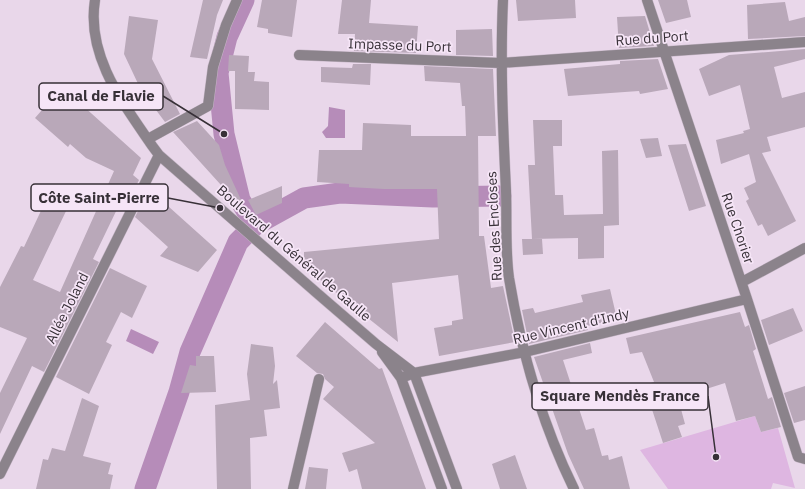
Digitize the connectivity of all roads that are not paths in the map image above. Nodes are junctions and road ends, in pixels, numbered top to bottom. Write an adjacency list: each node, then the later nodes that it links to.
1 (95, 0): 9 (street, Boulevard du Général de Gaulle)
2 (237, 0): 9 (street)
3 (503, 0): 8 (street, Rue des Encloses)
4 (647, 0): 6 (street, Rue Chorier)
5 (805, 42): 6 (street, Rue du Port)
6 (664, 51): 8 (street, Rue du Port); 12 (street, Rue Chorier)
7 (299, 55): 8 (street, Impasse du Port)
8 (500, 62): 15 (street, Rue des Encloses)
9 (148, 139): 10 (street, Boulevard du Général de Gaulle)
10 (159, 155): 14 (street, Boulevard du Général de Gaulle); 20 (street, Allée Joland)
11 (805, 248): 12 (street)
12 (742, 282): 13 (street, Rue Chorier)
13 (747, 298): 15 (street, Rue Vincent d'Indy); 19 (street, Rue Chorier)
14 (376, 344): 16 (street, Boulevard du Général de Gaulle); 17 (street, Boulevard du Général de Gaulle)
15 (525, 352): 16 (street, Rue Vincent d'Indy); 24 (street, Rue des Encloses)
16 (414, 373): 17 (street, Rue Vincent d'Indy); 23 (street)
17 (401, 378): 22 (street, Boulevard du Général de Gaulle)
18 (319, 379): 21 (street)
19 (805, 459)
20 (0, 474)
21 (293, 489)
22 (442, 489)
23 (457, 489)
24 (574, 489)

